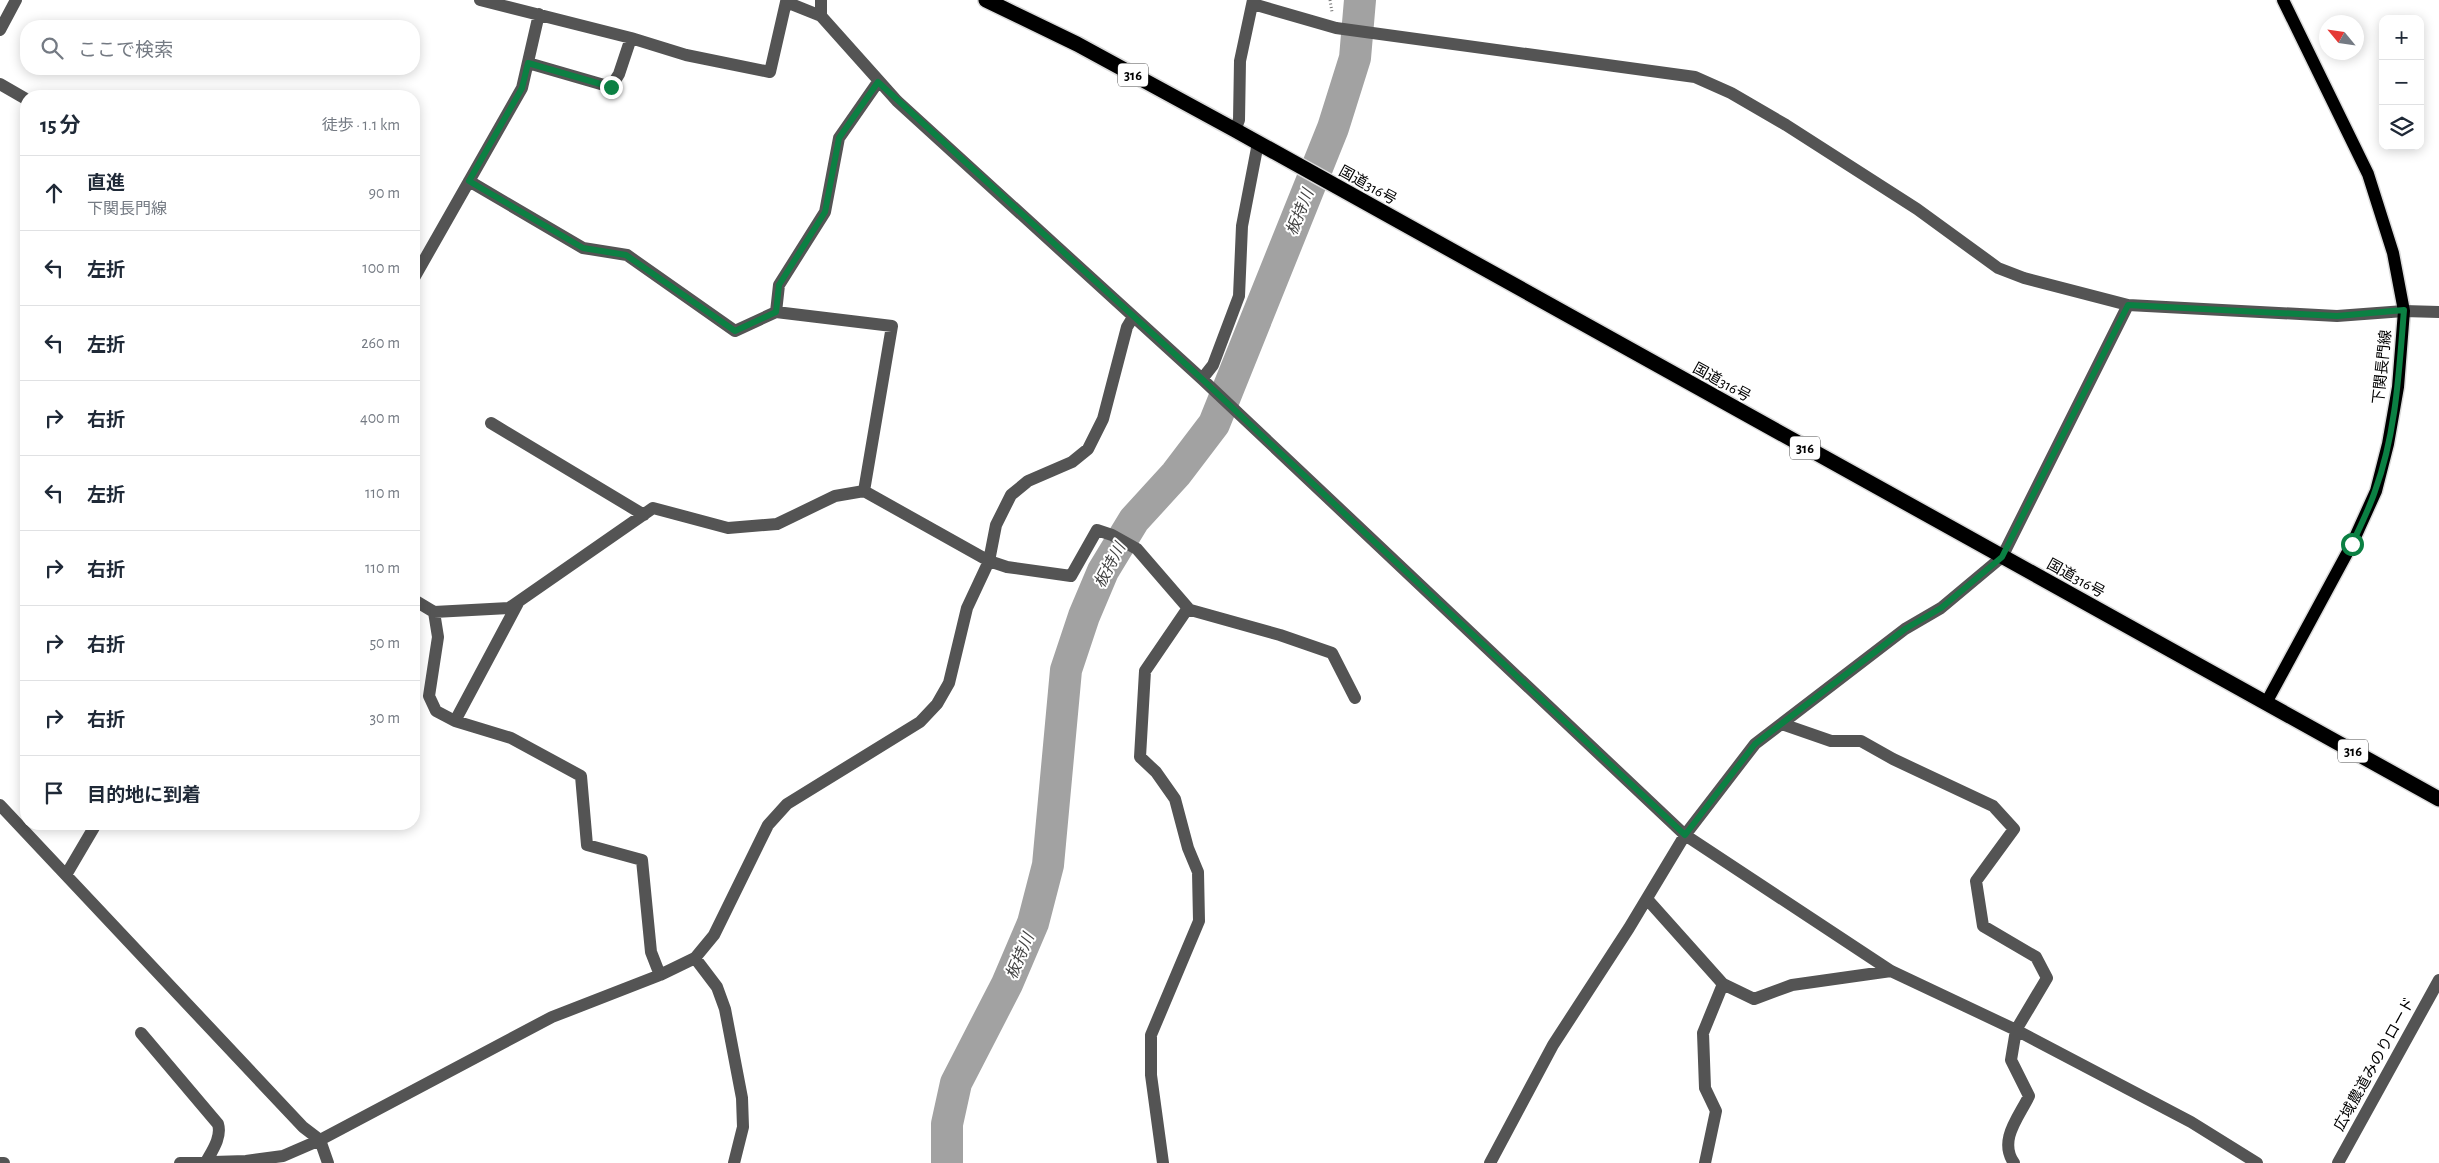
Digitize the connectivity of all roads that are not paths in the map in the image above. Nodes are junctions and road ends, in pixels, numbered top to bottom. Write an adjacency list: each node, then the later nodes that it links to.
1 (16, 0): 9 (street)
2 (480, 0): 7 (street)
3 (821, 0): 8 (street)
4 (986, 0): 15 (highway, 国道316号 / 316)
5 (2283, 0): 20 (main road, 下関長門線)
6 (1253, 2): 15 (street); 19 (street)
7 (539, 14): 10 (street); 11 (street)
8 (821, 16): 10 (street); 12 (street)
9 (1, 26)
10 (631, 38): 11 (street)
11 (528, 63): 17 (street)
12 (878, 82): 21 (street); 23 (street)
13 (0, 84): 14 (street)
14 (20, 96)
15 (1235, 130): 16 (highway, 国道316号 / 316)
16 (1258, 144): 24 (street); 28 (highway, 国道316号 / 316)
17 (469, 181): 18 (street); 21 (street)
18 (420, 267)
19 (2128, 305): 20 (street); 28 (street)
20 (2404, 310): 22 (street); 35 (main road, 下関長門線)
21 (776, 312): 26 (street)
22 (2439, 312)
23 (1133, 317): 24 (street); 29 (street)
24 (1202, 379): 43 (street)
25 (491, 423): 27 (street)
26 (864, 491): 27 (street); 29 (street)
27 (644, 515): 30 (street)
28 (2002, 557): 35 (highway, 国道316号 / 316); 37 (street)
29 (989, 561): 32 (street); 46 (street)
30 (518, 602): 33 (street); 36 (street)
31 (420, 604): 33 (street)
32 (1187, 609): 34 (street); 60 (street)
33 (434, 612): 36 (street)
34 (1355, 698)
35 (2266, 704): 38 (highway, 国道316号 / 316)
36 (454, 721): 48 (street)
37 (1782, 724): 43 (street); 51 (street)
38 (2439, 799)
39 (0, 806): 40 (street)
40 (20, 827)
41 (23, 830): 44 (street)
42 (93, 830): 44 (street)
43 (1685, 835): 45 (street); 47 (street)
44 (66, 876): 53 (street)
45 (1646, 899): 49 (street); 61 (street)
46 (695, 958): 48 (street); 56 (street)
47 (1891, 971): 49 (street); 51 (street)
48 (660, 975): 53 (street)
49 (1723, 984): 62 (street)
50 (2437, 984): 65 (street, 広域農道みのりロード)
51 (2016, 1030): 63 (street); 64 (street)
52 (141, 1033): 55 (street)
53 (320, 1140): 55 (street); 59 (street)
54 (0, 1162): 57 (street)
55 (206, 1162): 58 (street)
56 (739, 1162)
57 (4, 1163)
58 (180, 1163)
59 (328, 1163)
60 (1164, 1163)
61 (1490, 1163)
62 (1705, 1163)
63 (2014, 1163)
64 (2257, 1163)
65 (2338, 1163)

